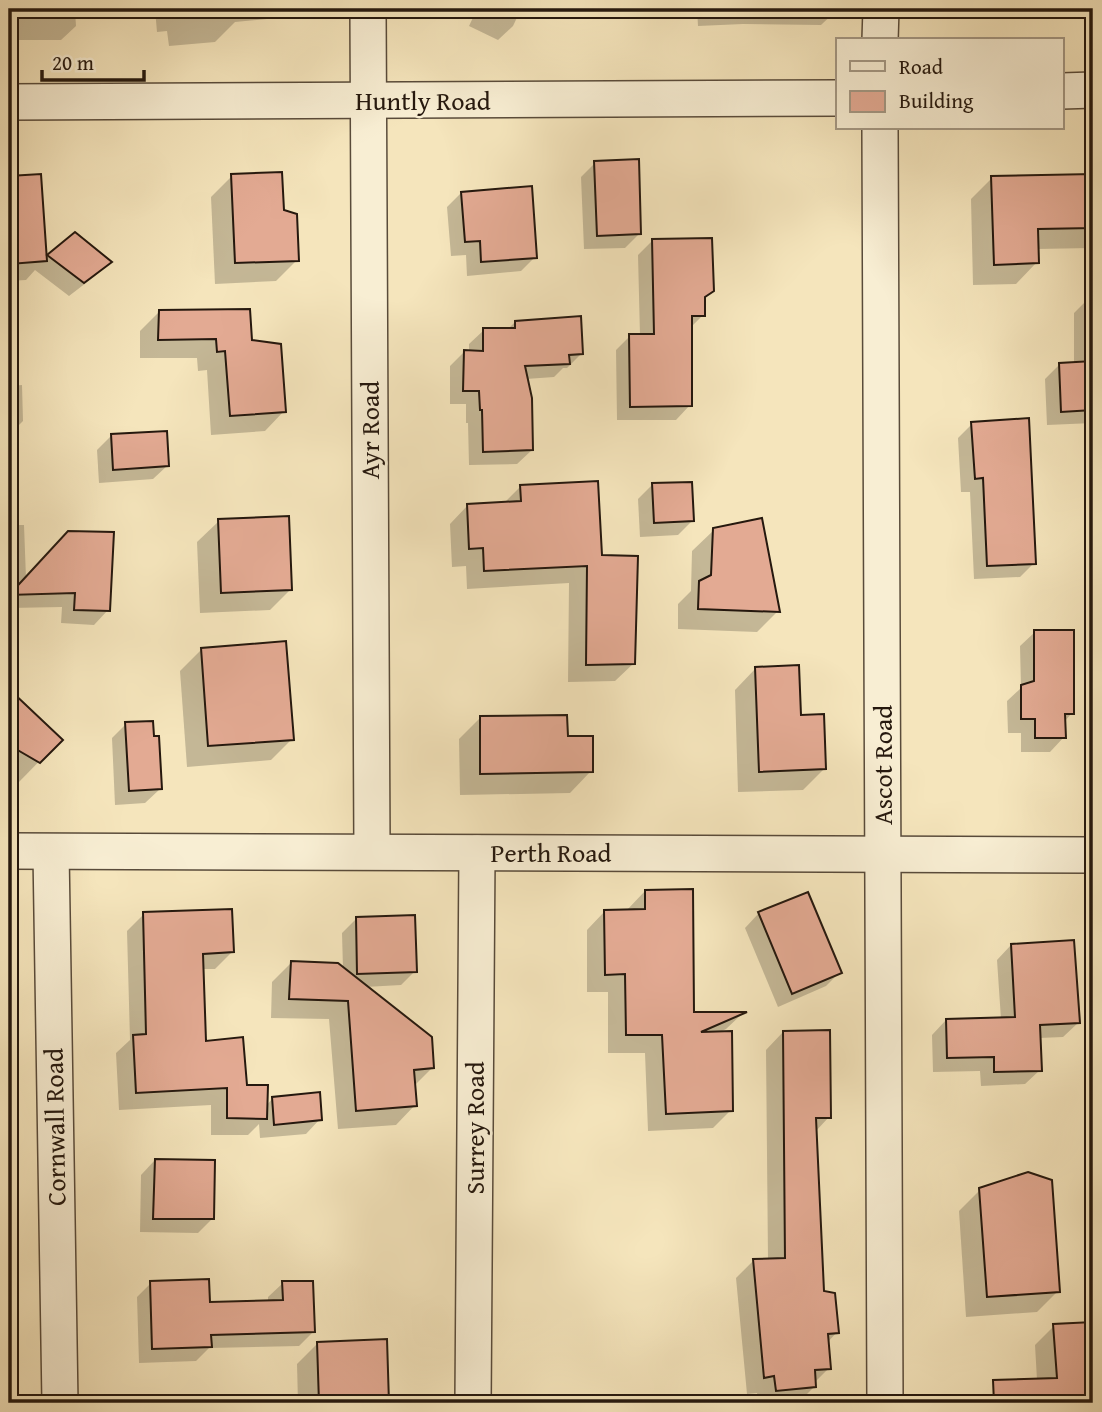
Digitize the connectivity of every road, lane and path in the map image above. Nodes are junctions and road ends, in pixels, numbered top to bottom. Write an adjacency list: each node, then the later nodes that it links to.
1 (368, 9): 7 (street, Ayr Road)
2 (881, 9): 3 (street)
3 (880, 38)
4 (1093, 90): 5 (street)
5 (1064, 92)
6 (836, 97): 7 (street, Huntly Road)
7 (368, 101): 8 (street, Huntly Road); 12 (street, Ayr Road)
8 (9, 102)
9 (880, 130): 14 (street, Ascot Road)
10 (9, 851): 11 (street, Perth Road)
11 (51, 852): 12 (street, Perth Road); 16 (street, Cornwall Road)
12 (372, 852): 13 (street, Perth Road)
13 (477, 853): 14 (street, Perth Road); 17 (street, Surrey Road)
14 (883, 854): 15 (street, Perth Road); 18 (street, Ascot Road)
15 (1093, 856)
16 (60, 1403)
17 (473, 1403)
18 (885, 1403)

